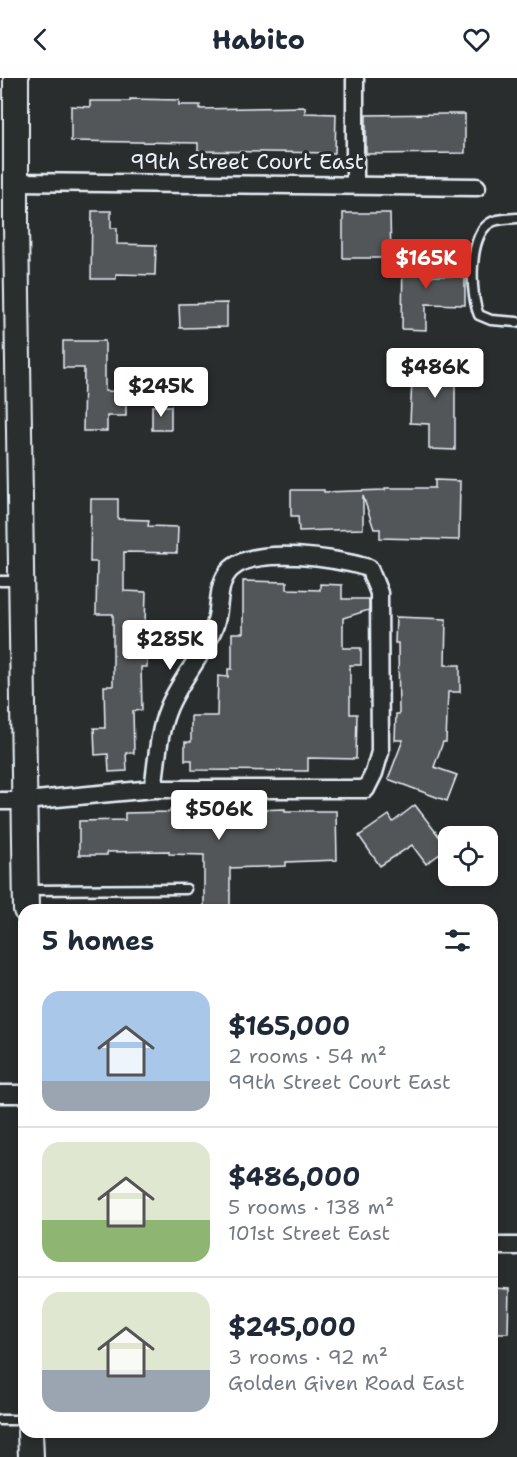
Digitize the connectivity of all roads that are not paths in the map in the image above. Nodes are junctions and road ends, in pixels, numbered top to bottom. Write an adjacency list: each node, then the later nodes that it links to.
1 (16, 78): 3 (street)
2 (355, 78): 4 (street)
3 (17, 182): 4 (street, 99th Street Court East); 8 (street)
4 (355, 185): 5 (street, 99th Street Court East)
5 (477, 187)
6 (517, 218): 7 (lane)
7 (517, 322)
8 (11, 581): 11 (street)
9 (153, 789): 9 (street); 11 (street)
10 (0, 801): 11 (street)
11 (25, 801): 13 (street)
12 (186, 889): 13 (lane)
13 (26, 900)
14 (0, 1094): 15 (street)
15 (18, 1094)
16 (498, 1246): 17 (street)
17 (517, 1246)
18 (0, 1420): 19 (lane)
19 (18, 1420)
20 (30, 1438): 21 (street)
21 (31, 1457)

